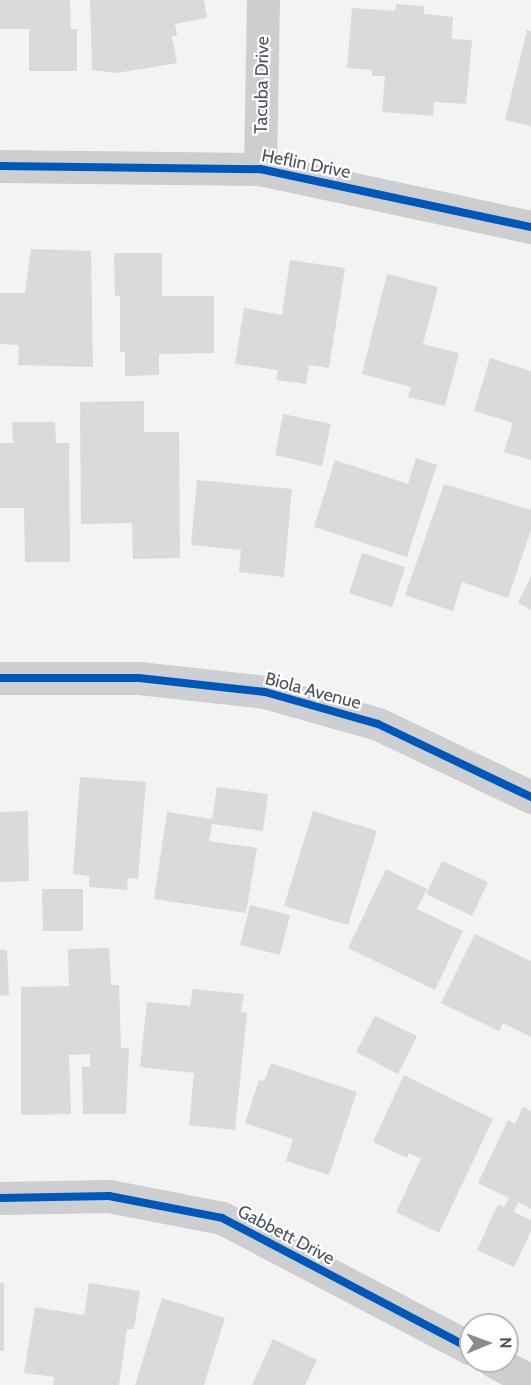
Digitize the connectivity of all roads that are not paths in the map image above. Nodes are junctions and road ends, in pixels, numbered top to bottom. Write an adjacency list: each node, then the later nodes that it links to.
1 (263, 0): 3 (street, Tacuba Drive)
2 (0, 166): 3 (street, Heflin Drive)
3 (260, 169): 4 (street, Heflin Drive)
4 (531, 227)
5 (0, 678): 6 (street, Biola Avenue)
6 (531, 797)
7 (0, 1198): 8 (street, Gabbett Drive)
8 (459, 1343)
9 (516, 1373): 10 (street)
10 (531, 1381)

